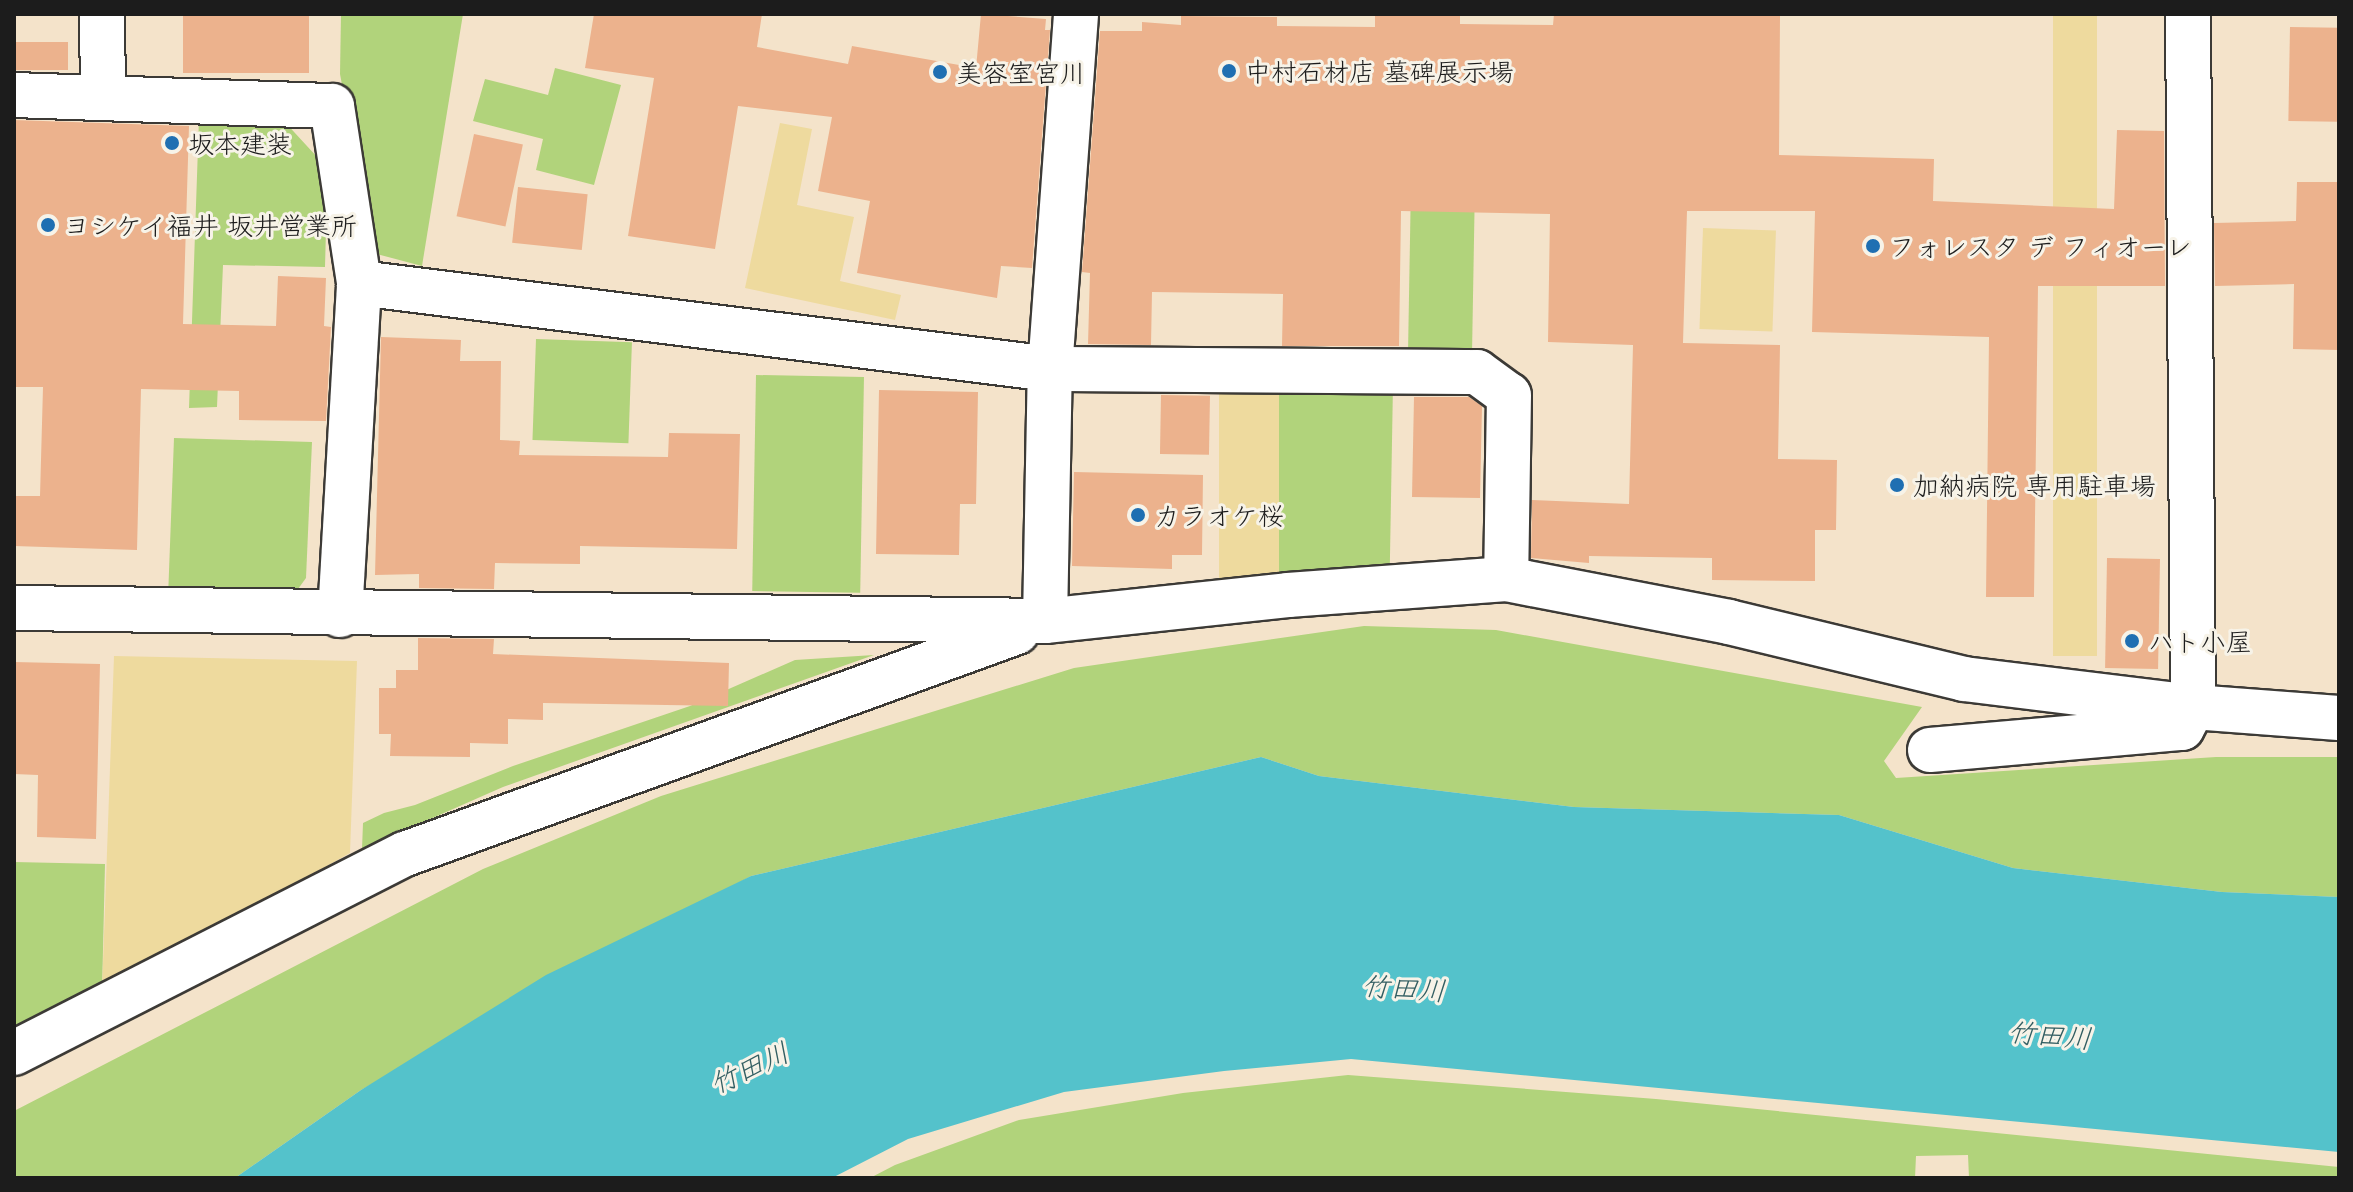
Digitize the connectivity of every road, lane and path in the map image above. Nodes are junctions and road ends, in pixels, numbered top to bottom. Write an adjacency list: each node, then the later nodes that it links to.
1 (102, 14): 5 (street)
2 (1076, 14): 7 (street)
3 (2188, 14): 12 (street)
4 (14, 95): 5 (street)
5 (103, 95): 6 (street)
6 (359, 283): 7 (street); 10 (street)
7 (1050, 369): 8 (street); 11 (street)
8 (1506, 579): 11 (street); 12 (street)
9 (14, 608): 10 (street)
10 (340, 615): 11 (street)
11 (1045, 621): 15 (street)
12 (2193, 707): 13 (street); 14 (street)
13 (2339, 718)
14 (1930, 750)
15 (14, 1053)

